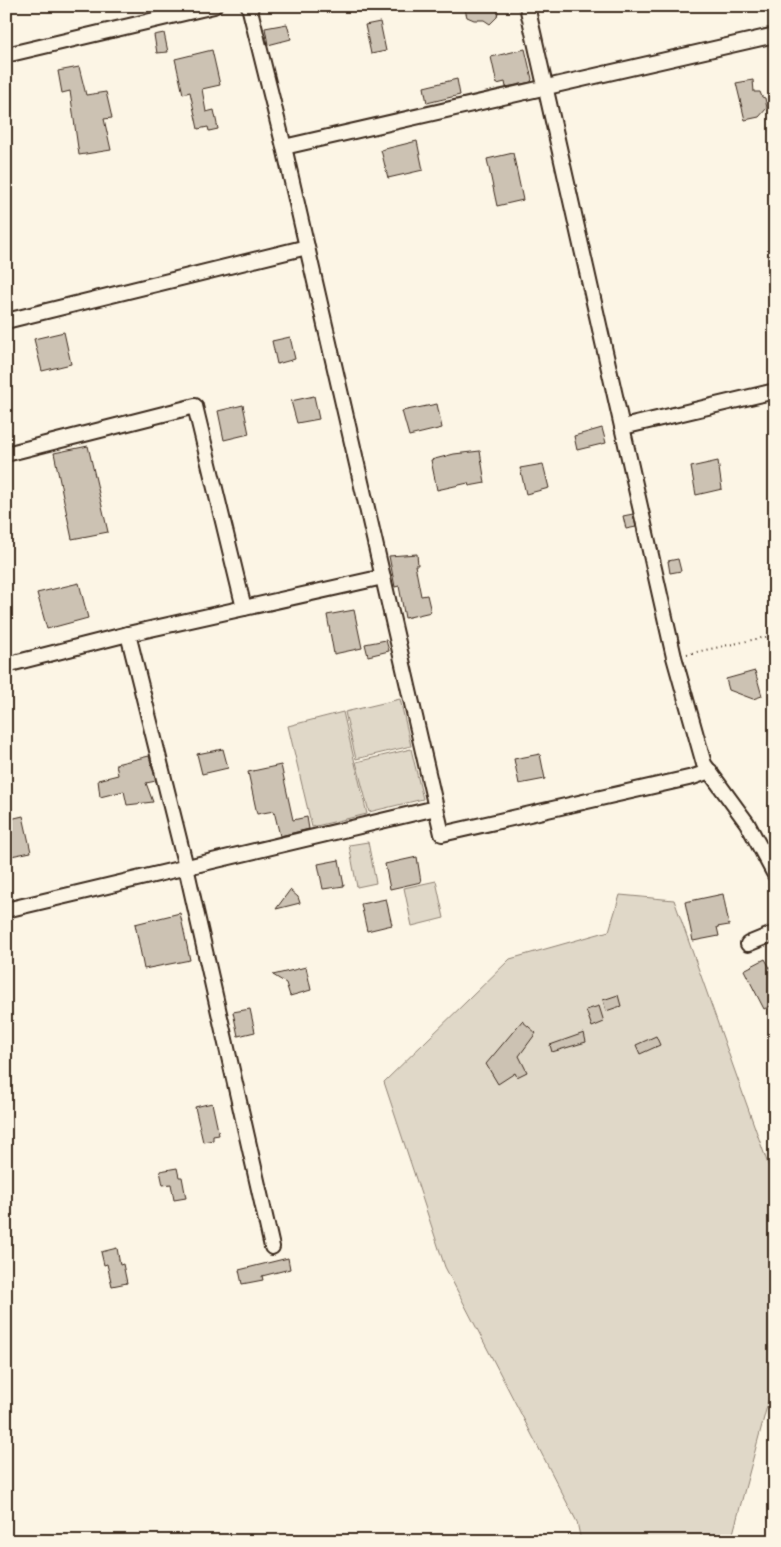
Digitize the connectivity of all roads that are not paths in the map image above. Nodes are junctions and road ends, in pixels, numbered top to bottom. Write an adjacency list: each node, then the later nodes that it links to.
1 (214, 6): 5 (street)
2 (249, 6): 7 (street)
3 (527, 6): 6 (street)
4 (775, 35): 6 (street)
5 (6, 55)
6 (546, 88): 7 (street); 11 (street)
7 (284, 147): 8 (street)
8 (307, 248): 9 (street); 13 (street)
9 (6, 320)
10 (775, 392): 11 (street)
11 (623, 427): 17 (street)
12 (6, 454): 14 (street)
13 (383, 577): 14 (street); 18 (street)
14 (244, 608): 15 (street)
15 (128, 634): 16 (street); 19 (street)
16 (6, 666)
17 (710, 772): 18 (street); 20 (street)
18 (436, 808): 19 (street)
19 (186, 867): 21 (street); 24 (street)
20 (775, 875)
21 (6, 910)
22 (775, 932): 23 (street)
23 (748, 944)
24 (272, 1247)

